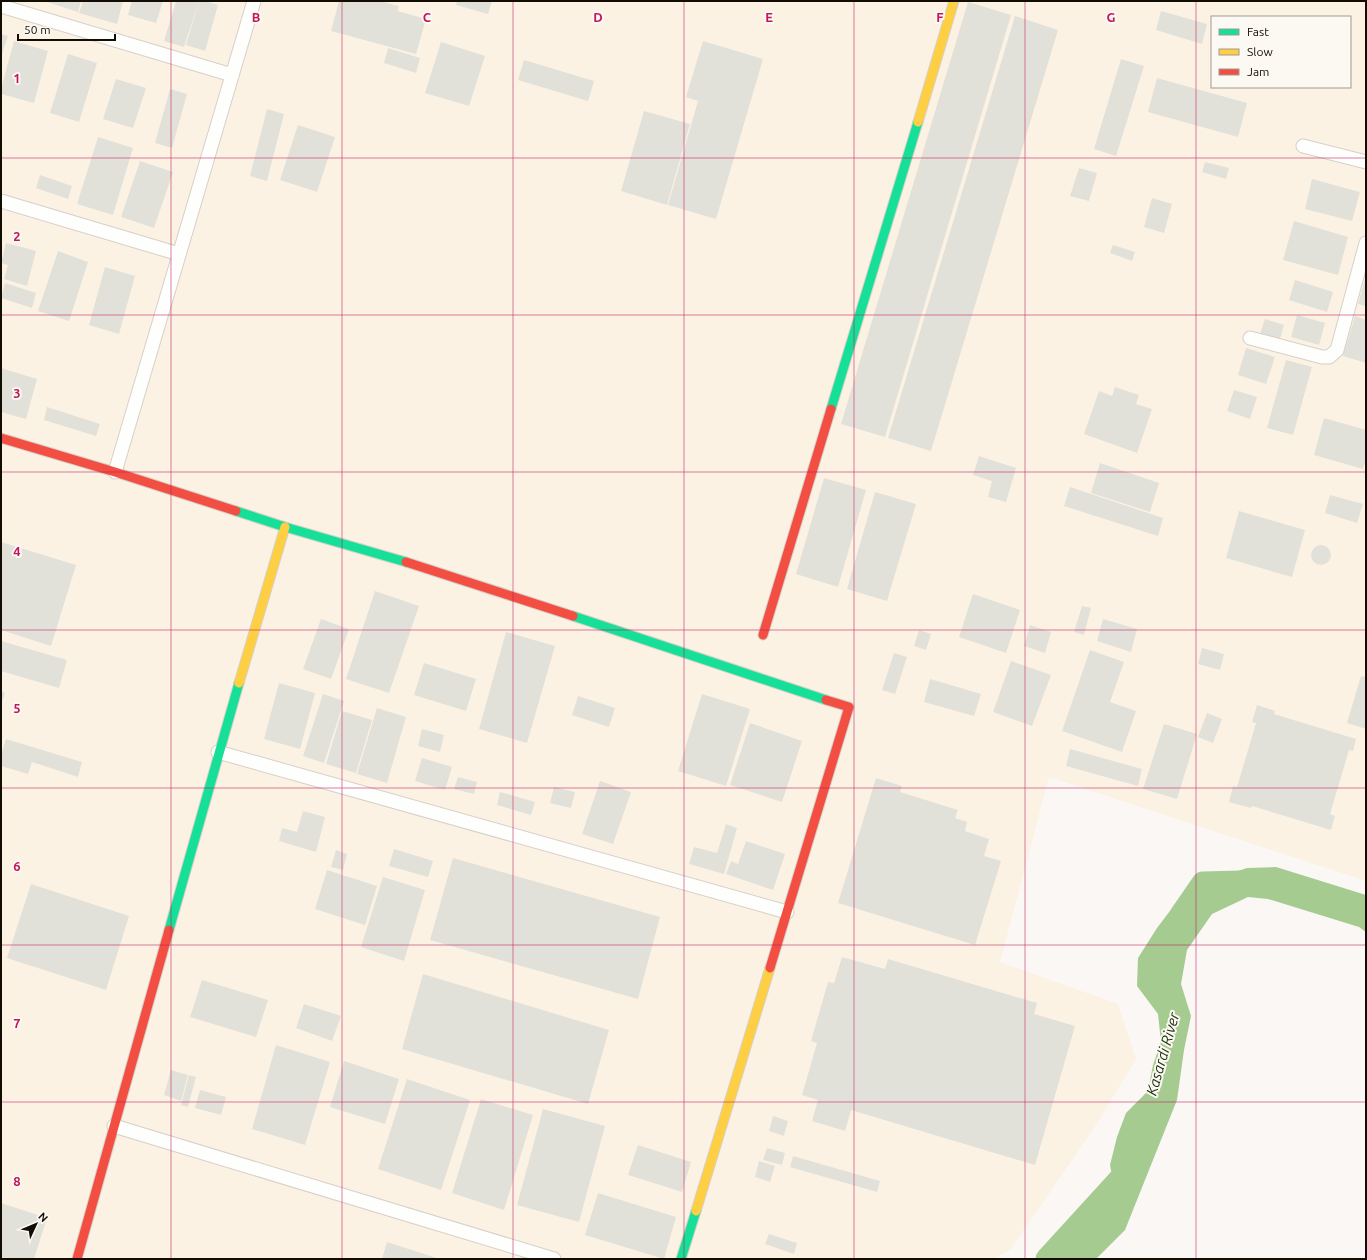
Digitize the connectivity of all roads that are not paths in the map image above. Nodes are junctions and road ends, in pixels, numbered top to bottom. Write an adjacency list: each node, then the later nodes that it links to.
1 (254, 1): 4 (street)
2 (954, 1): 14 (street)
3 (1, 6): 4 (street)
4 (232, 75): 9 (street)
5 (1303, 146): 6 (street)
6 (1366, 162)
7 (1, 201): 9 (street)
8 (1366, 243): 10 (street)
9 (179, 254): 12 (street)
10 (1250, 338)
11 (2, 441): 12 (street)
12 (115, 472): 13 (street)
13 (286, 527): 15 (street); 16 (street)
14 (763, 635)
15 (218, 752): 16 (street); 17 (street)
16 (787, 912): 21 (street)
17 (114, 1126): 18 (street); 19 (street)
18 (541, 1257): 20 (street)
19 (76, 1259)
20 (554, 1259)
21 (681, 1259)

